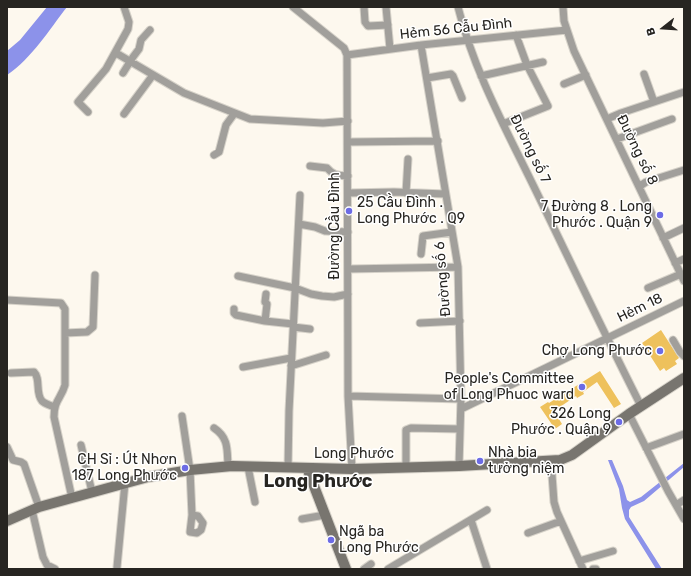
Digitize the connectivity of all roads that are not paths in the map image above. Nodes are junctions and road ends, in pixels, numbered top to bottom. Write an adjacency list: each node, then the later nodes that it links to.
1 (124, 7): 14 (street)
2 (293, 7): 15 (street)
3 (364, 7): 7 (street)
4 (386, 7): 7 (street)
5 (458, 7): 11 (street, Đường số 7)
6 (563, 7): 9 (street, Đường số 8)
7 (388, 25): 13 (street)
8 (150, 30): 16 (street)
9 (567, 30): 10 (street, Hẻm 56 Cẫu Đình); 22 (street, Đường số 8)
10 (516, 35): 11 (street, Hẻm 56 Cẫu Đình); 18 (street)
11 (467, 40): 12 (street, Hẻm 56 Cẫu Đình); 23 (street, Đường số 7)
12 (421, 45): 13 (street, Hẻm 56 Cẫu Đình); 24 (street, Đường số 6)
13 (390, 49): 15 (street, Hẻm 56 Cẫu Đình)
14 (116, 53): 16 (street); 29 (street)
15 (347, 55): 34 (street, Đường Cầu Đình)
16 (130, 61): 19 (street); 21 (street)
17 (543, 62): 18 (street)
18 (527, 65): 23 (street); 35 (street)
19 (124, 72)
20 (644, 74): 28 (street)
21 (153, 75): 30 (street); 31 (street)
22 (586, 75): 25 (street); 32 (street, Đường số 8)
23 (481, 76): 35 (street, Đường số 7)
24 (427, 78): 27 (street); 37 (street, Đường số 6)
25 (564, 84)
26 (684, 92): 28 (street)
27 (462, 98)
28 (654, 102): 32 (street)
29 (88, 112)
30 (124, 114)
31 (234, 114): 34 (street); 39 (street)
32 (607, 119): 36 (street, Đường số 8)
33 (672, 119): 36 (street)
34 (348, 121): 38 (street, Đường Cầu Đình)
35 (503, 124): 75 (street, Đường số 7)
36 (617, 138): 44 (street, Đường số 8)
37 (438, 141): 38 (street); 48 (street, Đường số 6)
38 (348, 142): 43 (street, Đường Cầu Đình)
39 (214, 155)
40 (408, 159): 46 (street)
41 (310, 166): 43 (street)
42 (684, 170): 44 (street)
43 (348, 176): 45 (street, Đường Cầu Đình)
44 (640, 186): 53 (street, Đường số 8)
45 (348, 193): 46 (street); 51 (street, Đường Cầu Đình)
46 (406, 193): 48 (street)
47 (300, 194): 49 (street)
48 (445, 194): 52 (street, Đường số 6)
49 (299, 224): 51 (street); 62 (street)
50 (684, 228): 53 (street)
51 (348, 232): 58 (street, Đường Cầu Đình)
52 (452, 232): 54 (street); 57 (street, Đường số 6)
53 (663, 238): 56 (street, Đường số 8)
54 (422, 254)
55 (684, 259): 56 (street)
56 (675, 263): 61 (street, Đường số 8)
57 (458, 267): 58 (street); 70 (street, Đường số 6)
58 (348, 270): 65 (street, Đường Cầu Đình)
59 (95, 275): 74 (street)
60 (238, 276): 62 (street)
61 (682, 278): 63 (street)
62 (295, 288): 65 (street); 72 (street)
63 (648, 288)
64 (266, 294): 69 (street)
65 (348, 294): 84 (street, Đường Cầu Đình)
66 (7, 300): 74 (street)
67 (684, 301): 75 (street, Hẻm 18)
68 (234, 309): 69 (street)
69 (265, 321): 72 (street)
70 (460, 321): 71 (street); 85 (street, Đường số 6)
71 (420, 322)
72 (293, 326): 73 (street); 79 (street)
73 (310, 329)
74 (65, 333): 87 (street)
75 (607, 339): 86 (street, Đường số 7); 88 (street, Hẻm 18)
76 (673, 340): 78 (street)
77 (326, 355): 80 (street)
78 (684, 356)
79 (291, 358): 80 (street); 81 (street)
80 (291, 366): 101 (street)
81 (243, 367)
82 (11, 373): 87 (street)
83 (684, 378): 86 (street, Long Phước)
84 (348, 396): 85 (street); 104 (street, Đường Cầu Đình)
85 (461, 398): 88 (street, Đường số 6)
86 (641, 406): 89 (street, Long Phước)
87 (54, 407): 108 (street)
88 (461, 409): 92 (street, Đường số 6)
89 (629, 414): 96 (street); 97 (street, Long Phước)
90 (182, 416): 105 (street)
91 (214, 428): 98 (street)
92 (460, 429): 99 (street, Đường số 6); 103 (street)
93 (684, 434): 96 (street)
94 (81, 445): 107 (street)
95 (7, 447): 112 (street)
96 (646, 448): 111 (street)
97 (551, 461): 99 (street, Long Phước); 120 (street)
98 (228, 466): 100 (street, Long Phước); 105 (street, Long Phước)
99 (459, 466): 103 (street, Long Phước)
100 (248, 467): 101 (street, Long Phước); 110 (street)
101 (288, 468): 102 (street, Long Phước)
102 (307, 468): 104 (street, Long Phước); 115 (street)
103 (406, 468): 104 (street, Long Phước)
104 (352, 469)
105 (190, 470): 106 (street, Long Phước); 114 (street)
106 (125, 484): 107 (street, Long Phước); 125 (street)
107 (92, 492): 108 (street, Long Phước)
108 (72, 498): 112 (street, Long Phước)
109 (684, 500): 111 (street)
110 (255, 502)
111 (676, 505): 116 (street)
112 (36, 509): 119 (street, Long Phước); 126 (street)
113 (487, 510): 118 (street)
114 (192, 515)
115 (325, 515): 117 (street); 127 (street)
116 (684, 518)
117 (302, 519)
118 (472, 520): 129 (street); 130 (street)
119 (7, 521)
120 (561, 521): 121 (street); 123 (street)
121 (528, 533)
122 (613, 550): 123 (street)
123 (579, 561): 131 (street)
124 (371, 564): 128 (street)
125 (117, 567)
126 (55, 569)
127 (346, 569)
128 (364, 569)
129 (388, 569)
130 (487, 569)
131 (583, 569)
132 (593, 569): 133 (street)
133 (596, 569)

